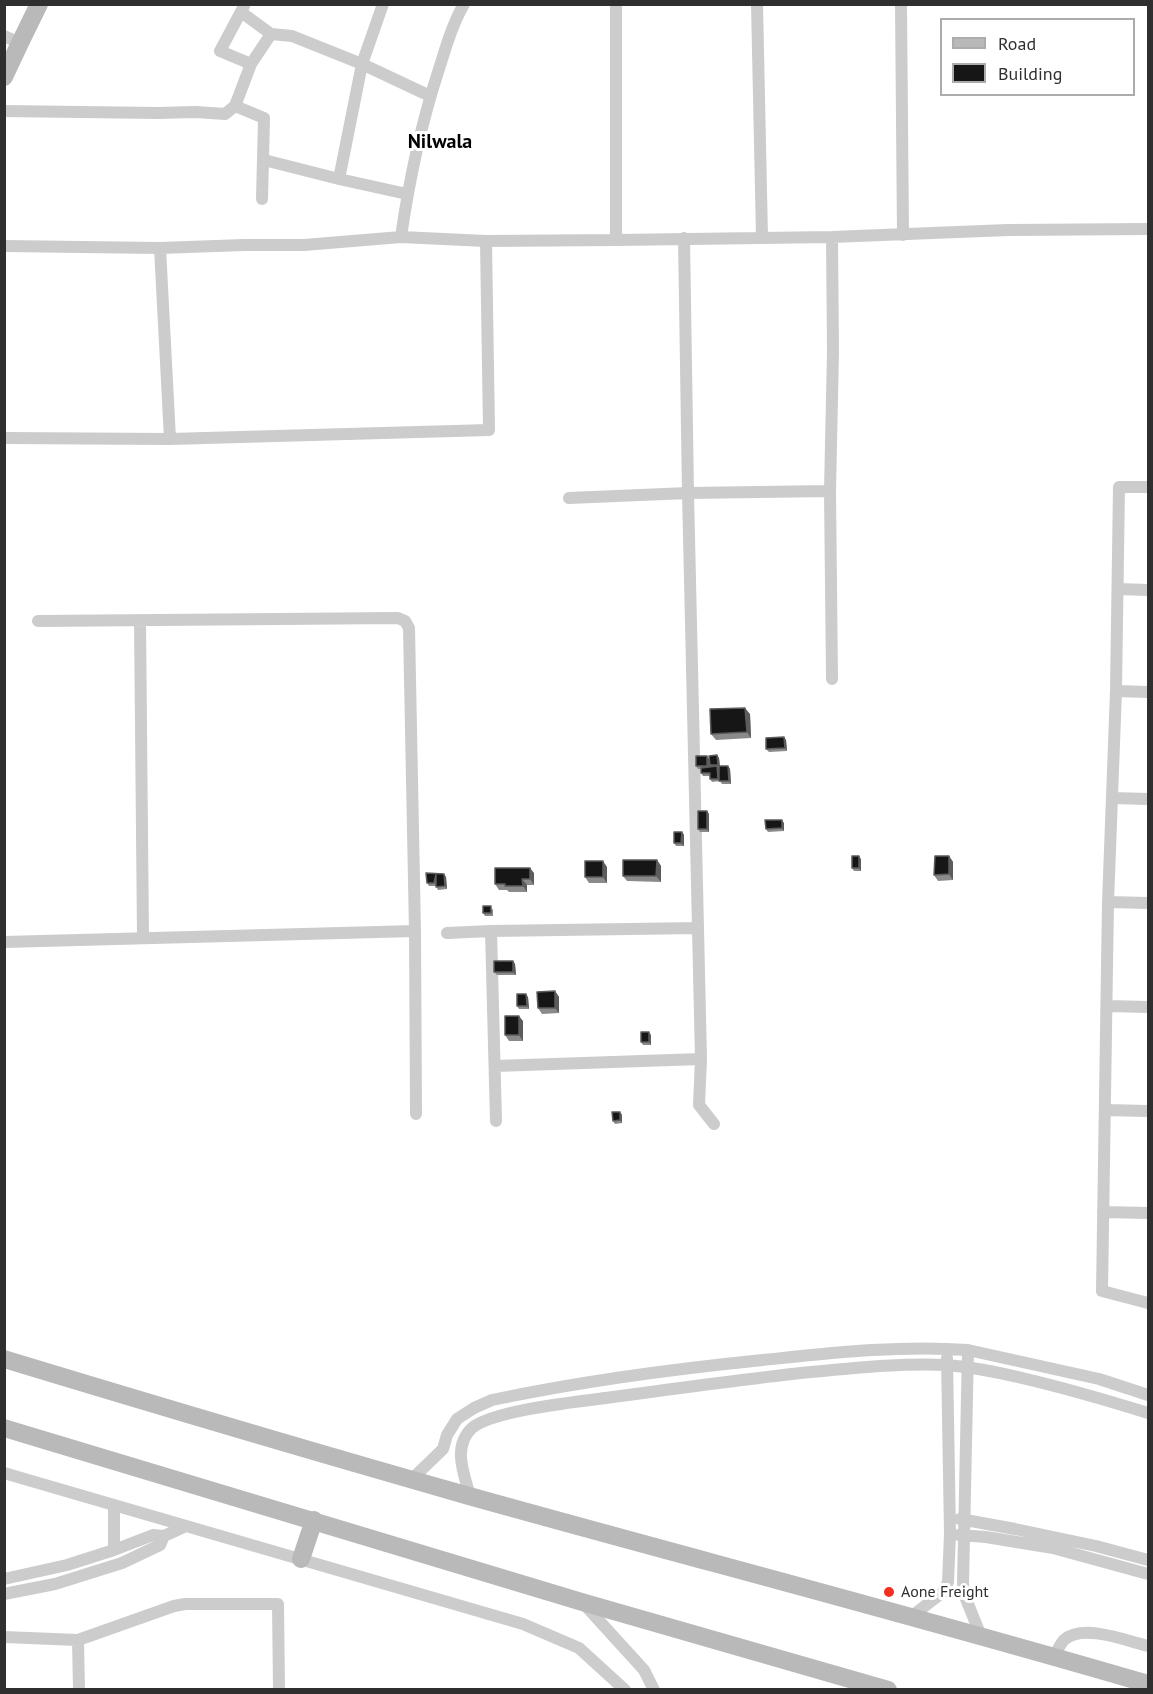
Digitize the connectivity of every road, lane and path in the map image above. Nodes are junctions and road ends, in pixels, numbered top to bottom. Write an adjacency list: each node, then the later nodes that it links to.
1 (39, 4): 9 (main road)
2 (383, 4): 11 (street)
3 (464, 4): 13 (street)
4 (616, 4): 26 (street)
5 (758, 4): 23 (street)
6 (901, 4): 21 (street)
7 (242, 8): 8 (street); 10 (street)
8 (271, 33): 10 (street); 11 (street)
9 (12, 39): 12 (main road)
10 (251, 64): 14 (street)
11 (362, 64): 13 (street); 17 (street)
12 (4, 77)
13 (430, 96): 18 (street)
14 (235, 106): 15 (street); 16 (street)
15 (4, 111)
16 (264, 160): 17 (street); 19 (street)
17 (339, 179): 18 (street)
18 (407, 194): 22 (street)
19 (262, 199)
20 (1149, 229): 21 (street)
21 (903, 235): 24 (street)
22 (401, 237): 27 (street); 29 (street)
23 (762, 237): 24 (street); 25 (street)
24 (832, 237): 33 (street)
25 (684, 238): 26 (street); 34 (street)
26 (616, 240): 27 (street)
27 (486, 241): 31 (street)
28 (4, 246): 29 (street)
29 (160, 248): 31 (street)
30 (4, 438): 31 (street)
31 (171, 439)
32 (1149, 486): 36 (street)
33 (830, 491): 34 (street); 40 (street)
34 (688, 493): 35 (street); 47 (street)
35 (569, 498)
36 (1118, 589): 37 (street); 41 (street)
37 (1149, 590)
38 (140, 620): 39 (street); 48 (street); 51 (street)
39 (38, 621)
40 (832, 679)
41 (1116, 691): 42 (street); 43 (street)
42 (1149, 692)
43 (1112, 798): 44 (street); 45 (street)
44 (1149, 799)
45 (1108, 902): 46 (street); 53 (street)
46 (1149, 903)
47 (698, 928): 49 (street); 55 (street)
48 (415, 931): 51 (street); 59 (street)
49 (491, 931): 50 (street); 56 (street)
50 (447, 933)
51 (142, 938): 52 (street)
52 (4, 942)
53 (1107, 1006): 54 (street); 57 (street)
54 (1149, 1007)
55 (701, 1059): 56 (street); 61 (street)
56 (495, 1066): 60 (street)
57 (1105, 1110): 58 (street); 62 (street)
58 (1149, 1111)
59 (416, 1114)
60 (496, 1120)
61 (714, 1124)
62 (1103, 1212): 63 (street); 64 (street)
63 (1149, 1213)
64 (1149, 1303)
65 (947, 1348): 66 (street); 68 (street); 74 (street)
66 (968, 1350): 69 (street); 70 (street)
67 (4, 1359): 74 (main road)
68 (947, 1365): 69 (street); 75 (street); 77 (street)
69 (967, 1368): 71 (street); 78 (street)
70 (1149, 1395)
71 (1149, 1413)
72 (4, 1428): 79 (main road)
73 (4, 1473): 76 (street)
74 (412, 1479): 75 (main road)
75 (470, 1496): 91 (main road)
76 (114, 1505): 80 (street); 84 (street)
77 (949, 1518): 78 (street); 81 (street)
78 (965, 1520): 82 (street); 86 (street)
79 (314, 1521): 85 (main road); 90 (main road)
80 (186, 1526): 83 (street); 85 (street)
81 (950, 1534): 82 (street); 91 (street)
82 (965, 1535): 87 (street); 92 (street)
83 (164, 1536): 84 (street); 89 (street)
84 (114, 1550): 88 (street)
85 (301, 1559): 101 (street)
86 (1149, 1560)
87 (1149, 1574)
88 (4, 1579)
89 (4, 1594)
90 (582, 1602): 98 (main road); 102 (street)
91 (912, 1616): 92 (main road)
92 (981, 1636): 96 (main road)
93 (4, 1637): 94 (street)
94 (78, 1640): 99 (street); 100 (street)
95 (1149, 1646): 96 (street)
96 (1054, 1656): 97 (main road)
97 (1149, 1684)
98 (862, 1687): 103 (main road)
99 (79, 1689)
100 (279, 1689)
101 (624, 1689)
102 (654, 1689)
103 (888, 1689)

